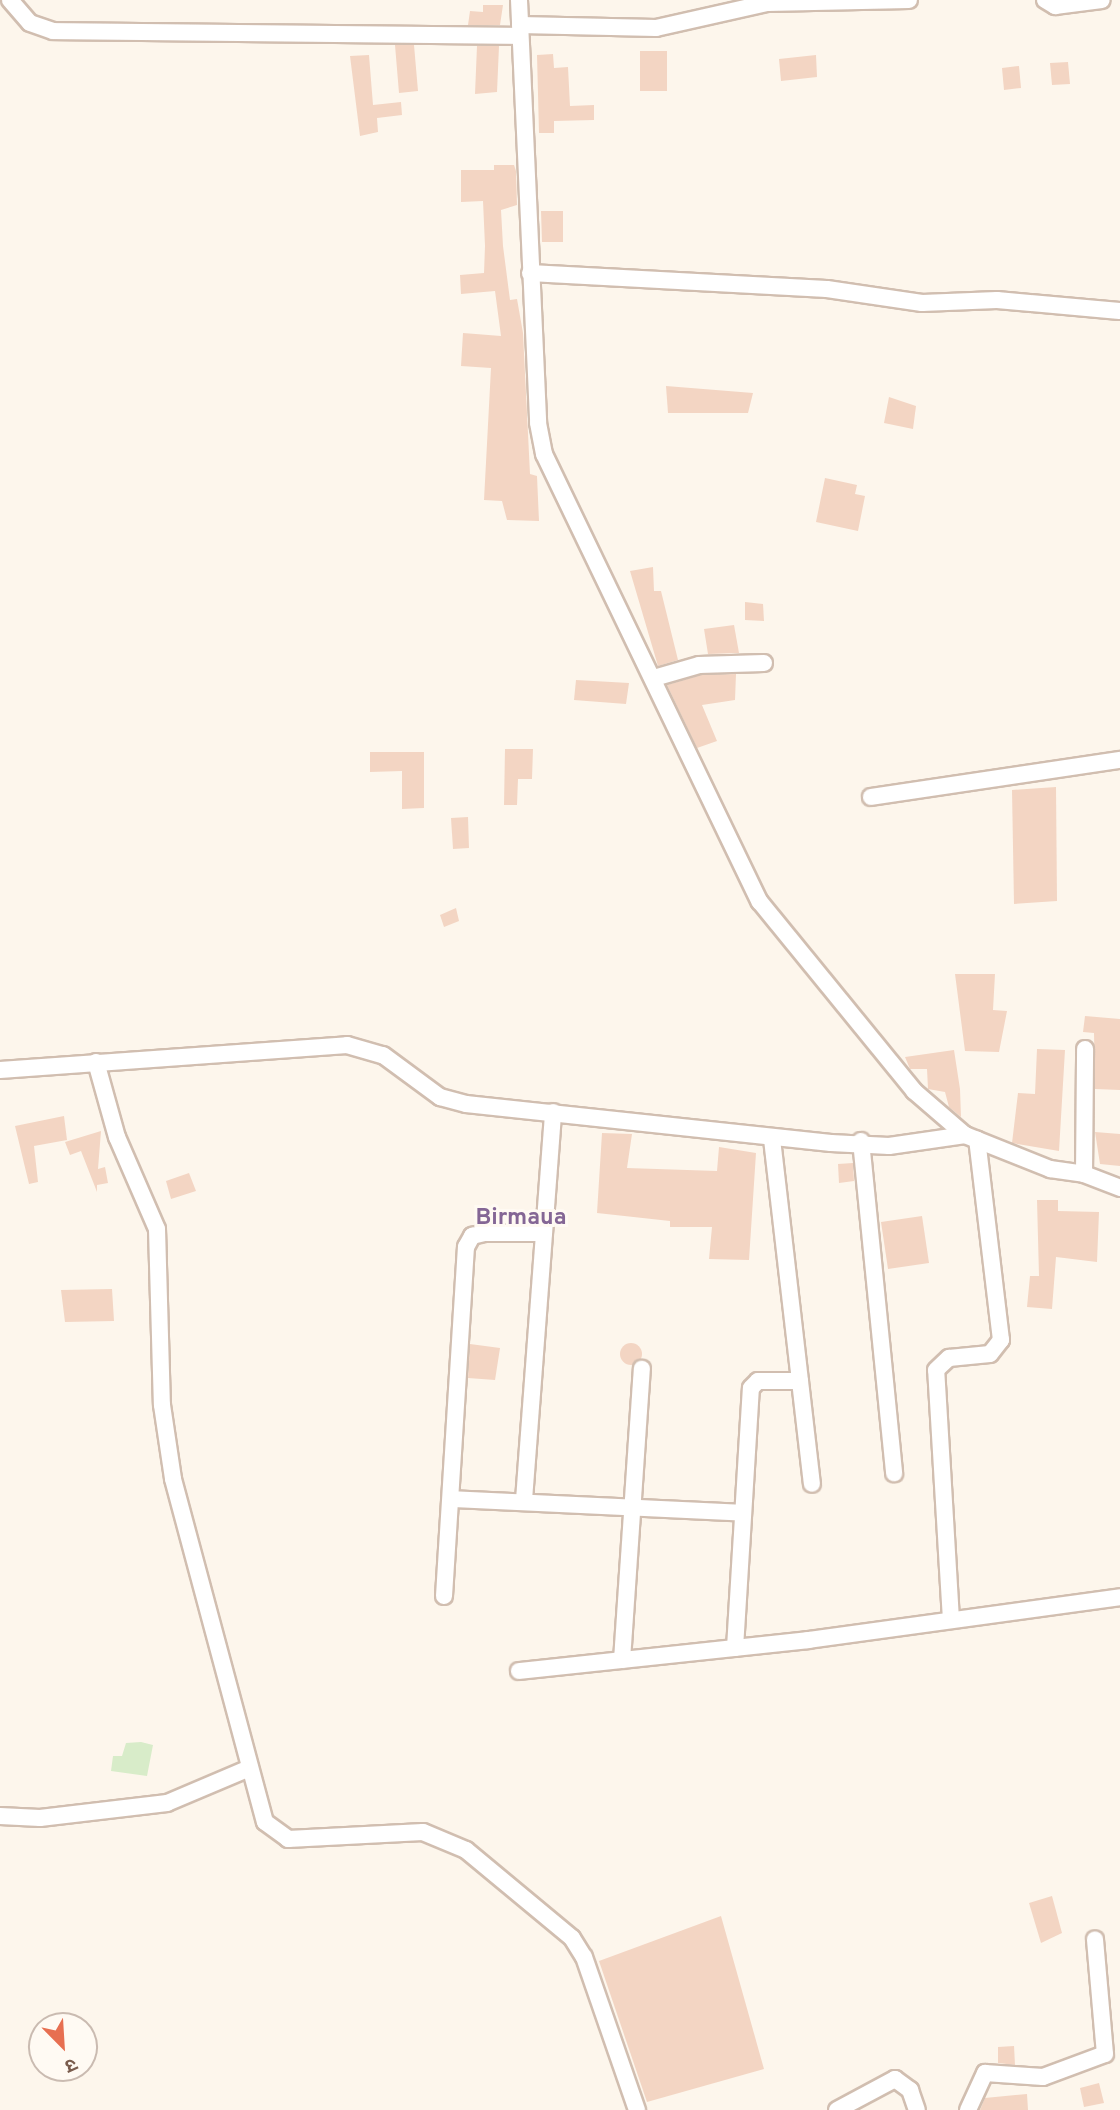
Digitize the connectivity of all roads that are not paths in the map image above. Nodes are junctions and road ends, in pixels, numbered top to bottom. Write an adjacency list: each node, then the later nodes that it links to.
1 (9, 0): 6 (street)
2 (519, 0): 6 (street)
3 (909, 0): 6 (street)
4 (1045, 0): 5 (street)
5 (1102, 0)
6 (520, 30): 7 (street)
7 (530, 273): 8 (street); 10 (street)
8 (1120, 311)
9 (764, 663): 10 (street)
10 (654, 678): 17 (street)
11 (1120, 760): 12 (street)
12 (871, 797)
13 (1085, 1049): 20 (street)
14 (96, 1062): 15 (street); 16 (street); 37 (street)
15 (0, 1070)
16 (553, 1112): 18 (street); 22 (street)
17 (971, 1137): 19 (street); 20 (street); 33 (street)
18 (772, 1139): 19 (street); 24 (street)
19 (861, 1141): 25 (street)
20 (1084, 1174): 21 (street)
21 (1120, 1188)
22 (544, 1233): 27 (street); 28 (street)
23 (642, 1369): 29 (street)
24 (800, 1381): 26 (street); 30 (street)
25 (894, 1473)
26 (812, 1484)
27 (451, 1499): 28 (street); 31 (street)
28 (524, 1500): 29 (street)
29 (630, 1505): 30 (street); 35 (street)
30 (743, 1513): 34 (street)
31 (444, 1596)
32 (1120, 1597): 33 (street)
33 (951, 1620): 34 (street)
34 (735, 1647): 35 (street)
35 (622, 1660): 36 (street)
36 (519, 1671)
37 (250, 1768): 38 (street); 40 (street)
38 (0, 1816)
39 (1095, 1940): 43 (street)
40 (637, 2110)
41 (837, 2110): 42 (street)
42 (916, 2110)
43 (968, 2110)

